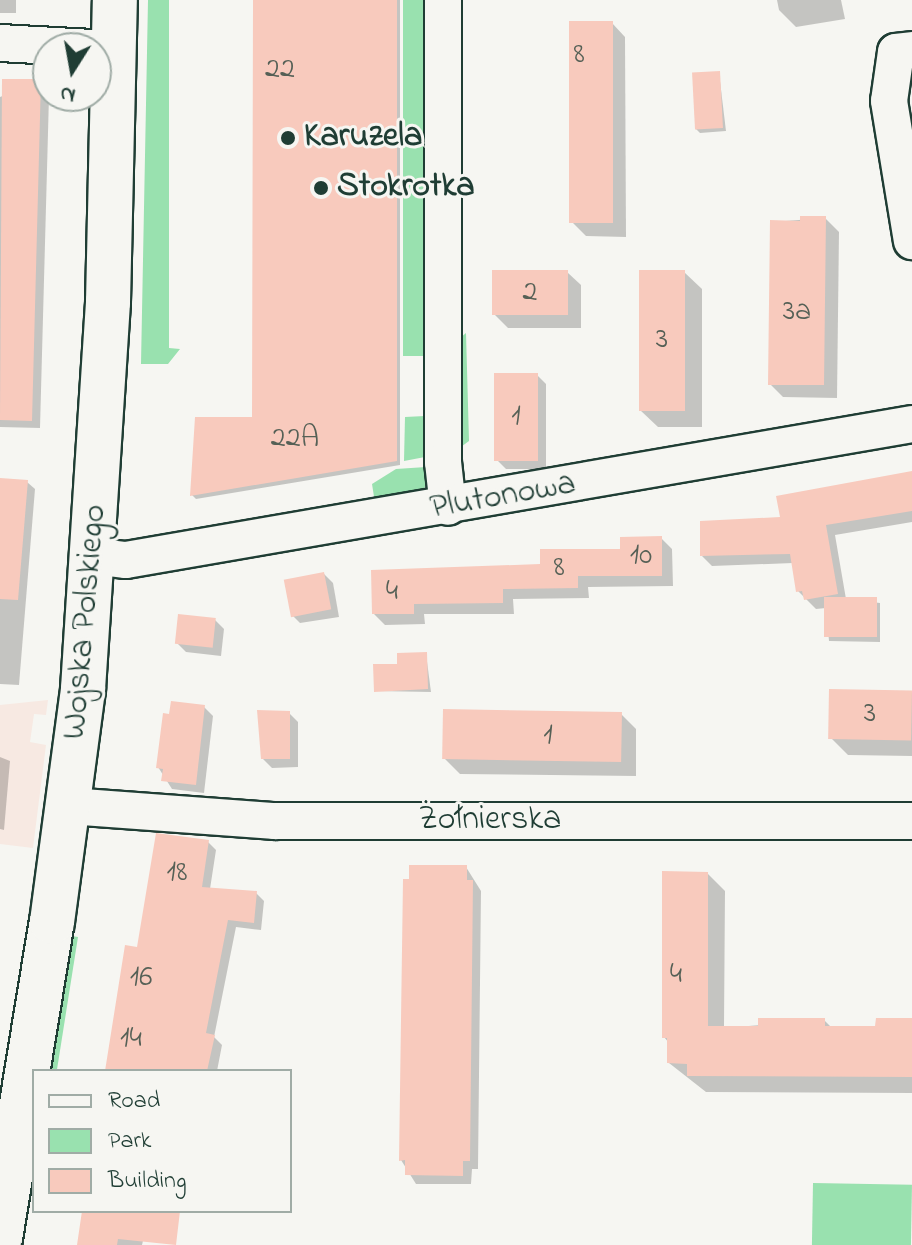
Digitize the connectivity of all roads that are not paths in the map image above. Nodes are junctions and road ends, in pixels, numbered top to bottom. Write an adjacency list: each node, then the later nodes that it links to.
1 (115, 0): 3 (street, Wojska Polskiego)
2 (443, 0): 10 (street)
3 (106, 32)
4 (0, 43): 5 (street)
5 (32, 45)
6 (912, 50): 8 (street)
7 (103, 112): 11 (street, Wojska Polskiego)
8 (912, 241)
9 (912, 424): 10 (street, Plutonowa)
10 (448, 507): 11 (street, Plutonowa)
11 (93, 556): 12 (street, Wojska Polskiego)
12 (69, 806): 13 (street, Żołnierska); 14 (street, Wojska Polskiego)
13 (912, 821)
14 (0, 1238)

